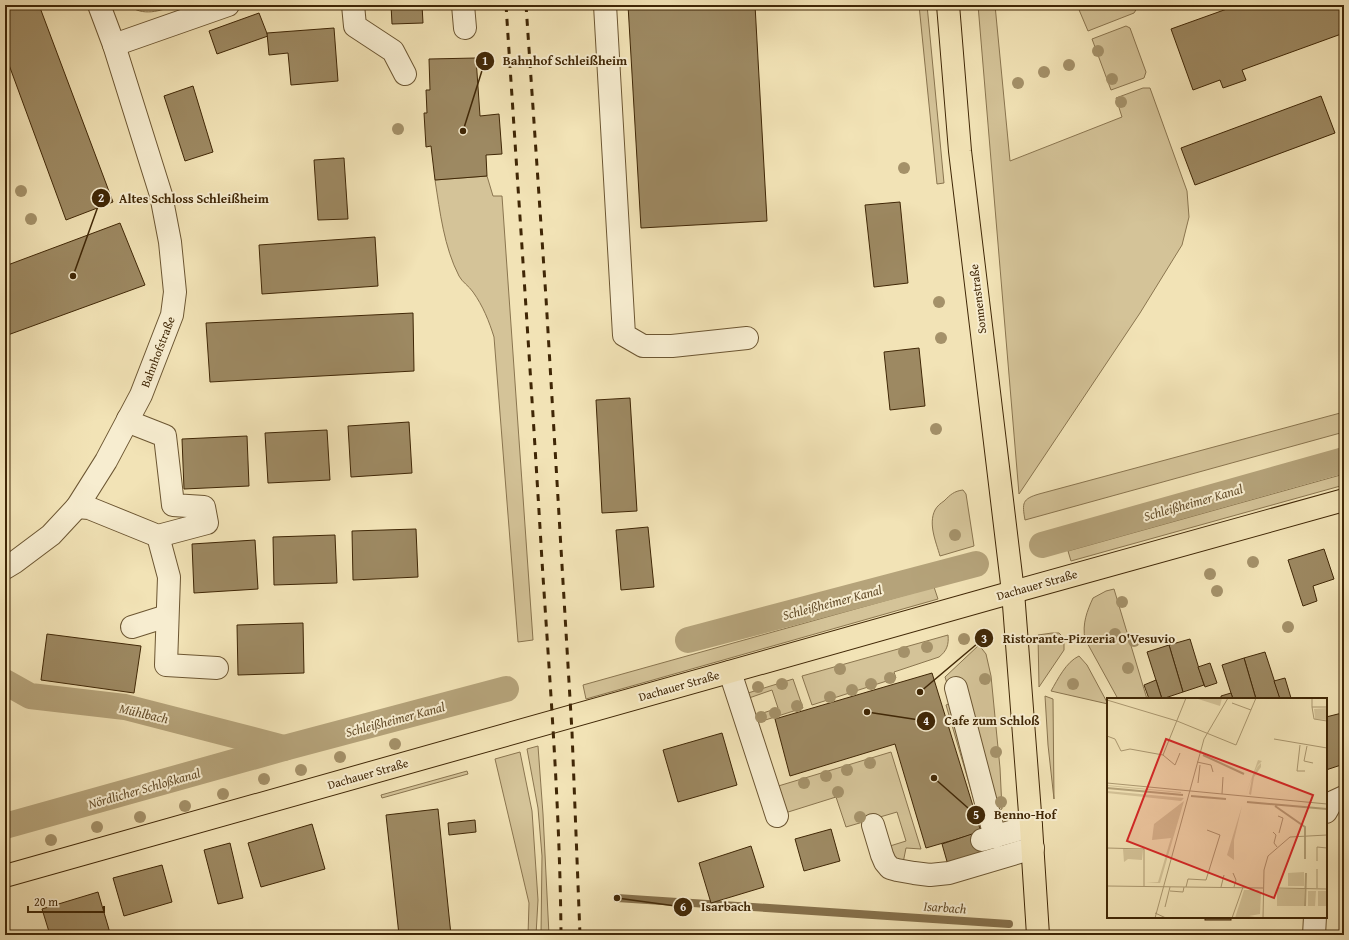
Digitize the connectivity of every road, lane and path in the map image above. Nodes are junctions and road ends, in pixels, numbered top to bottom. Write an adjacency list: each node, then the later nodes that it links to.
1 (99, 5): 8 (street, Bahnhofstraße)
2 (228, 5): 8 (street)
3 (353, 5): 9 (street)
4 (463, 5): 7 (street)
5 (604, 5): 10 (street)
6 (948, 5): 16 (main road, Sonnenstraße)
7 (465, 28)
8 (114, 45): 11 (street, Bahnhofstraße)
9 (405, 74)
10 (747, 338)
11 (128, 419): 13 (street, Bahnhofstraße); 14 (street)
12 (1344, 500): 16 (main road, Dachauer Straße)
13 (77, 507): 14 (street); 15 (street, Bahnhofstraße)
14 (158, 536): 17 (street)
15 (5, 568)
16 (1013, 592): 20 (main road, Dachauer Straße); 24 (main road, Sonnenstraße)
17 (167, 616): 18 (street); 19 (street)
18 (132, 627)
19 (217, 668)
20 (730, 672): 22 (street, Dachauer Straße); 26 (main road, Dachauer Straße)
21 (956, 688): 24 (street)
22 (777, 816)
23 (872, 825): 25 (street)
24 (1031, 826): 25 (main road, Sonnenstraße)
25 (1033, 848): 28 (main road, Sonnenstraße)
26 (5, 876)
27 (1315, 918): 29 (street)
28 (1038, 935)
29 (1314, 935)

